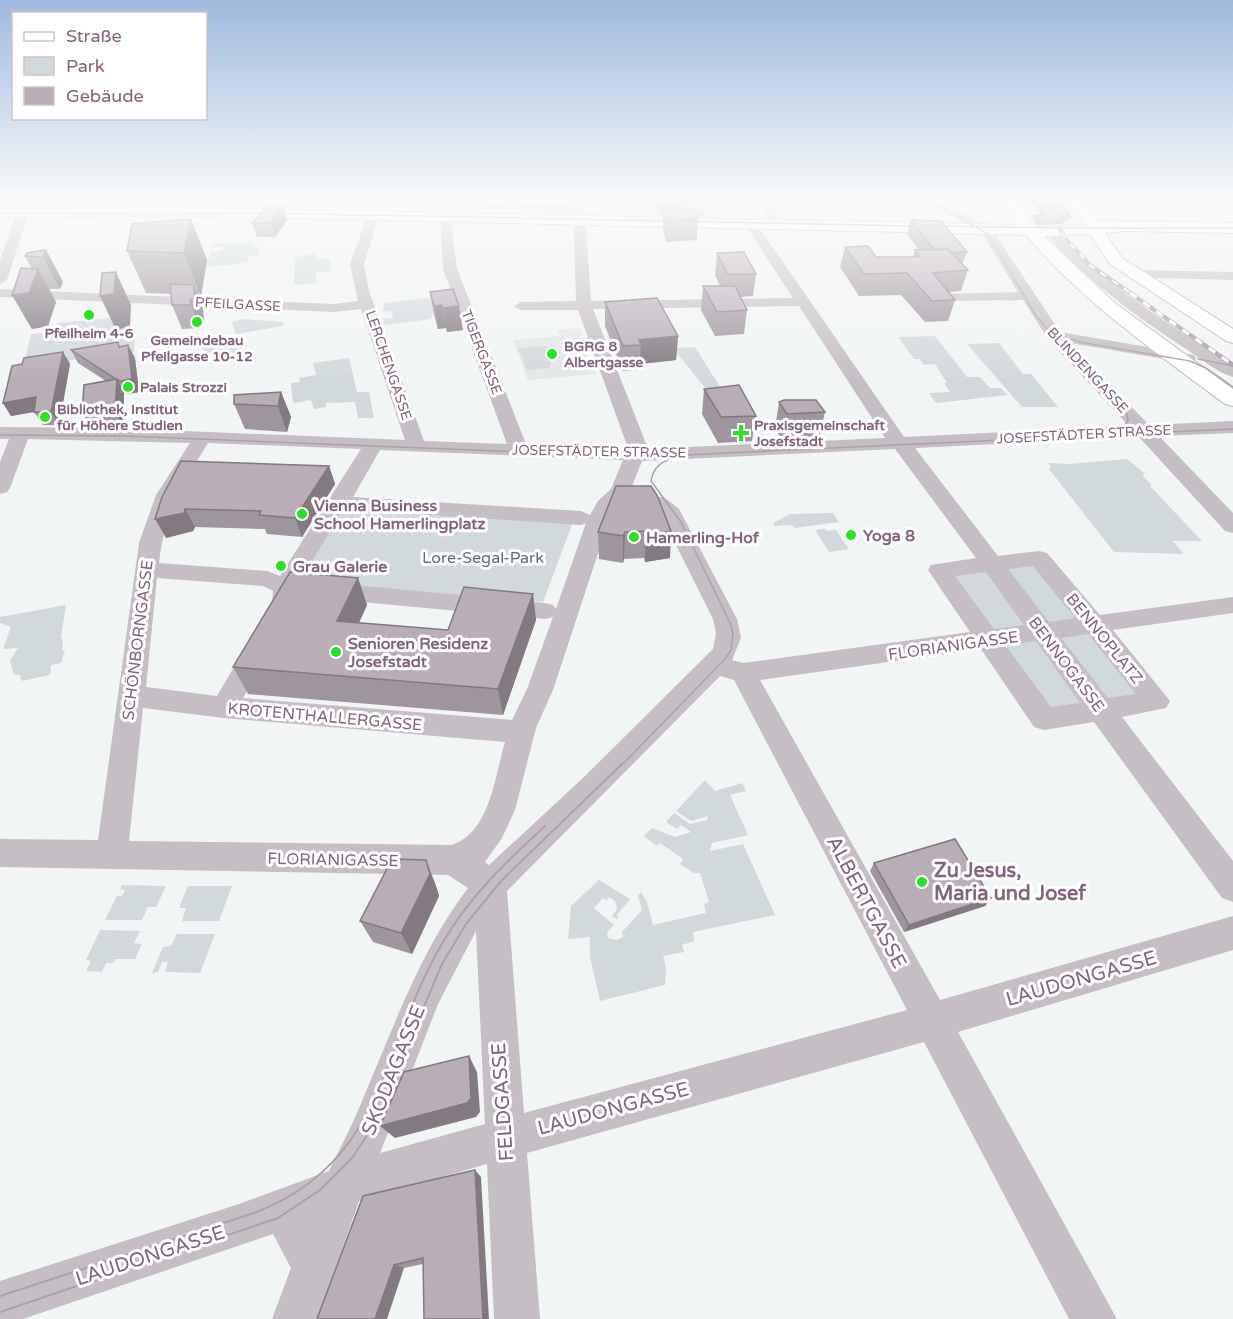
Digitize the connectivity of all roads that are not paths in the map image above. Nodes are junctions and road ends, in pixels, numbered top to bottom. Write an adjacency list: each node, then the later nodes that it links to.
1 (7, 259): 12 (street)
2 (359, 259): 17 (street, LERCHENGASSE)
3 (449, 259): 34 (street, TIGERGASSE)
4 (582, 259): 18 (street)
5 (773, 259): 16 (street, BENNOGASSE)
6 (1006, 259): 14 (street, BLINDENGASSE)
7 (1058, 259): 22 (main road)
8 (1074, 259): 23 (street)
9 (1114, 259): 10 (main road)
10 (1134, 274): 11 (street); 21 (main road)
11 (1233, 276)
12 (0, 280)
13 (0, 293): 17 (street, PFEILGASSE)
14 (1028, 296): 15 (street); 20 (street, BLINDENGASSE)
15 (943, 298)
16 (802, 302): 18 (street); 31 (street, BENNOGASSE)
17 (368, 304): 33 (street, LERCHENGASSE)
18 (585, 305): 19 (street); 35 (street)
19 (521, 306)
20 (1054, 336): 22 (street); 27 (street, BLINDENGASSE)
21 (1233, 337)
22 (1175, 356): 23 (street); 24 (main road)
23 (1229, 367): 24 (street)
24 (1210, 382): 25 (main road)
25 (1233, 399)
26 (1233, 427): 27 (street, JOSEFSTÄDTER STRASSE)
27 (1142, 432): 31 (street, JOSEFSTÄDTER STRASSE); 40 (street, BLINDENGASSE)
28 (21, 433): 29 (street, JOSEFSTÄDTER STRASSE); 30 (street, JOSEFSTÄDTER STRASSE); 36 (street)
29 (0, 434)
30 (203, 437): 32 (street, JOSEFSTÄDTER STRASSE); 42 (street, SCHÖNBORNGASSE)
31 (899, 443): 35 (street, JOSEFSTÄDTER STRASSE); 41 (street, BENNOGASSE)
32 (374, 444): 33 (street, JOSEFSTÄDTER STRASSE); 38 (street)
33 (417, 446): 34 (street, JOSEFSTÄDTER STRASSE)
34 (519, 450): 35 (street, JOSEFSTÄDTER STRASSE)
35 (633, 455): 37 (street)
36 (0, 488)
37 (618, 494): 39 (street); 49 (street)
38 (337, 502): 39 (street); 43 (street)
39 (590, 519): 45 (street)
40 (1233, 526)
41 (990, 563): 46 (street, BENNOPLATZ); 47 (street, BENNOGASSE); 48 (street, BENNOPLATZ)
42 (145, 570): 43 (street); 50 (street, SCHÖNBORNGASSE)
43 (285, 587): 45 (street); 51 (street)
44 (1233, 605): 46 (street, FLORIANIGASSE)
45 (555, 612): 53 (street)
46 (1095, 625): 47 (street, FLORIANIGASSE); 52 (street, BENNOPLATZ)
47 (1043, 633): 48 (street, FLORIANIGASSE); 52 (street, BENNOGASSE)
48 (989, 641): 49 (street, FLORIANIGASSE); 52 (street, BENNOPLATZ)
49 (729, 669): 57 (street); 62 (street, ALBERTGASSE)
50 (131, 696): 51 (street, KROTENTHALLERGASSE); 56 (street, SCHÖNBORNGASSE)
51 (224, 707): 53 (street, KROTENTHALLERGASSE)
52 (1100, 710): 60 (street, BENNOGASSE)
53 (520, 732): 54 (street)
54 (500, 808): 57 (street); 58 (street)
55 (0, 853): 56 (street, FLORIANIGASSE)
56 (112, 855): 58 (street, FLORIANIGASSE)
57 (516, 859): 59 (street)
58 (451, 860): 59 (street, FLORIANIGASSE)
59 (490, 885): 63 (street, FELDGASSE); 64 (street, SKODAGASSE)
60 (1233, 887)
61 (1233, 933): 62 (street, LAUDONGASSE)
62 (932, 1021): 63 (street, LAUDONGASSE); 70 (street, ALBERTGASSE)
63 (504, 1138): 64 (street, LAUDONGASSE); 69 (street, FELDGASSE)
64 (344, 1185): 65 (street, LAUDONGASSE); 66 (street, SKODAGASSE)
65 (282, 1208): 66 (street); 67 (street, LAUDONGASSE)
66 (314, 1266): 68 (street, SKODAGASSE)
67 (0, 1304)
68 (295, 1319)
69 (517, 1319)
70 (1094, 1319)

